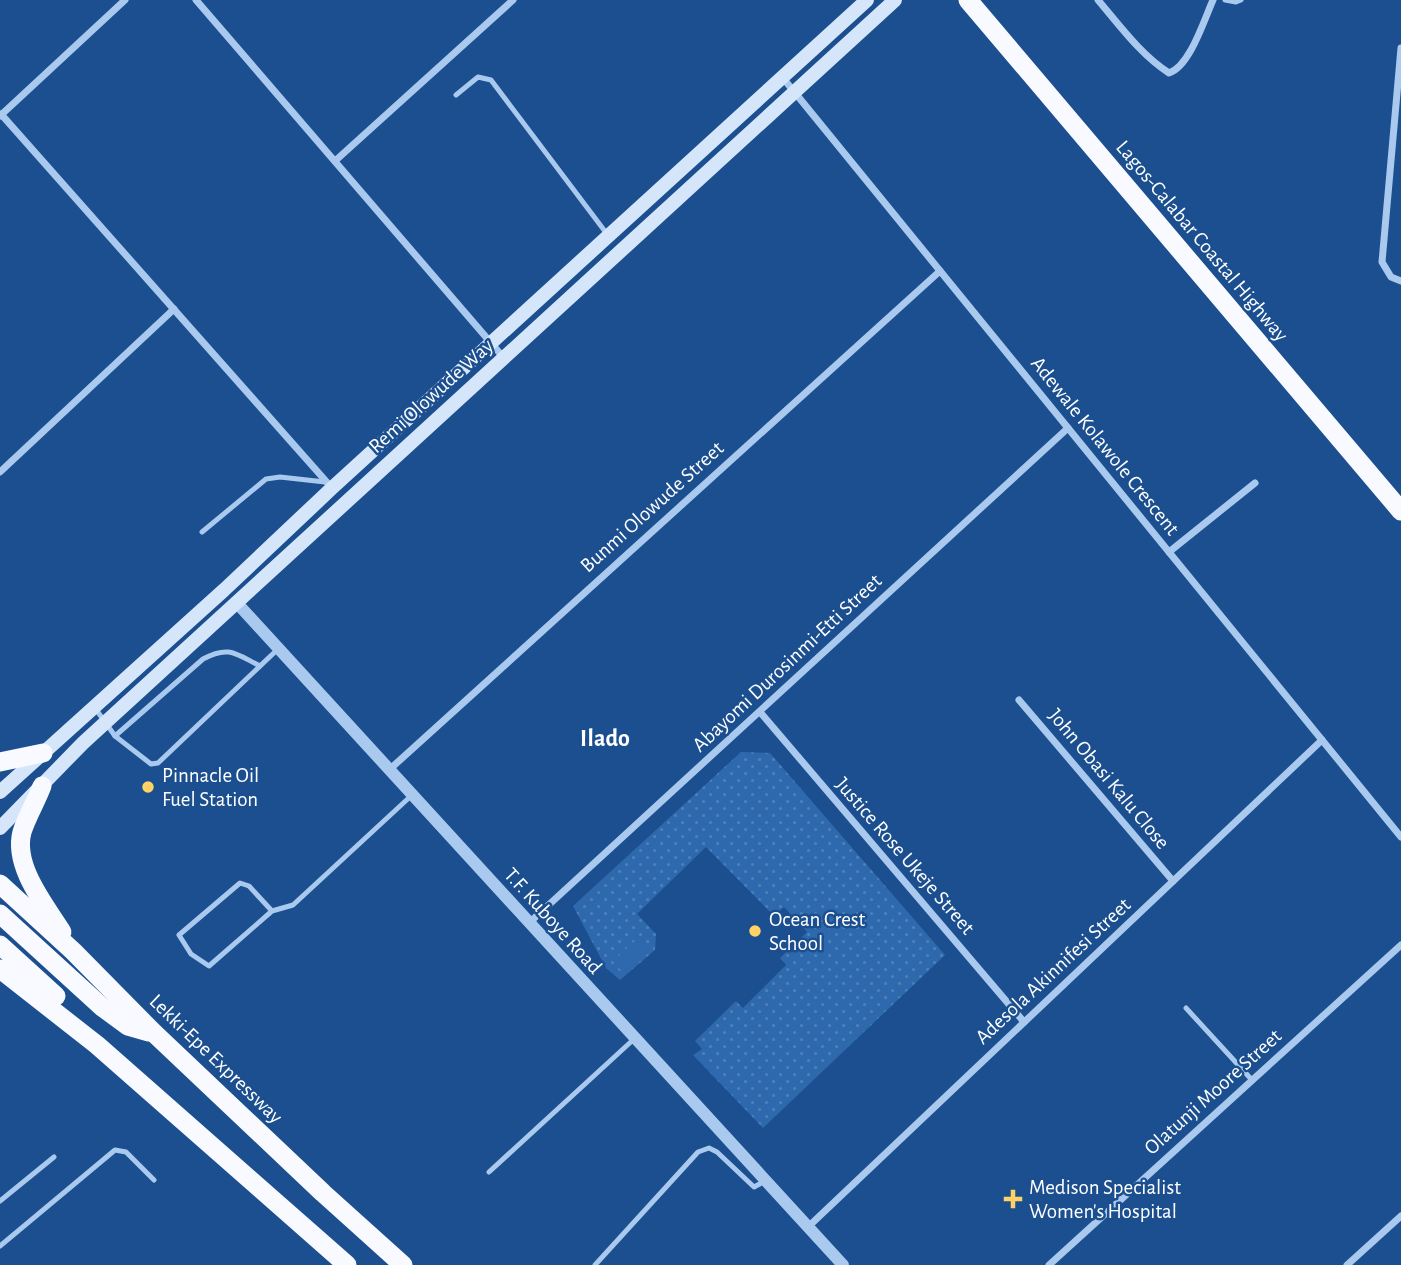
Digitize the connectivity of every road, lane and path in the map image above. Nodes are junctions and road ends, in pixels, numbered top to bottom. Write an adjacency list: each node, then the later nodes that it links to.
1 (125, 0): 15 (street)
2 (196, 0): 16 (street)
3 (513, 0): 16 (street)
4 (867, 0): 12 (main road, Remi Olowude Way)
5 (895, 0): 13 (main road, Remi Olowude Way)
6 (968, 0): 27 (highway, Lagos-Calabar Coastal Highway)
7 (1098, 0): 8 (street)
8 (1213, 0)
9 (1225, 0): 10 (lane)
10 (1241, 0)
11 (1401, 48): 19 (street)
12 (783, 78): 13 (street, Adewale Kolawole Crescent); 17 (main road, Remi Olowude Way)
13 (794, 92): 18 (street, Adewale Kolawole Crescent); 22 (main road, Remi Olowude Way)
14 (456, 95): 17 (lane)
15 (1, 115): 20 (street)
16 (335, 161): 21 (street)
17 (608, 237): 21 (main road, Remi Olowude Way)
18 (940, 271): 23 (street, Adewale Kolawole Crescent); 41 (street, Bunmi Olowude Street)
19 (1401, 281)
20 (174, 309): 24 (street); 26 (street)
21 (492, 343): 22 (street); 26 (main road, Remi Olowude Way)
22 (504, 358): 30 (main road, Remi Olowude Way)
23 (1068, 428): 29 (street, Adewale Kolawole Crescent); 35 (street, Abayomi Durosinmi-Etti Street)
24 (0, 472)
25 (1255, 483): 29 (street)
26 (329, 485): 28 (lane); 34 (main road, Remi Olowude Way)
27 (1401, 512)
28 (202, 532)
29 (1169, 552): 38 (street, Adewale Kolawole Crescent)
30 (236, 603): 31 (street, T.F. Kuboye Road); 36 (main road, Remi Olowude Way)
31 (278, 648): 32 (lane); 41 (street, T.F. Kuboye Road)
32 (260, 666): 37 (lane); 37 (lane)
33 (1019, 700): 47 (street, John Obasi Kalu Close)
34 (95, 708): 36 (lane); 39 (main road, Remi Olowude Way)
35 (760, 712): 51 (street, Abayomi Durosinmi-Etti Street); 57 (street, Justice Rose Ukeje Street)
36 (105, 723): 37 (lane); 42 (main road, Remi Olowude Way)
37 (115, 736)
38 (1322, 740): 46 (street, Adewale Kolawole Crescent); 47 (street, Adesola Akinnifesi Street)
39 (43, 753): 40 (highway); 43 (main road, Remi Olowude Way)
40 (0, 762)
41 (389, 770): 44 (street, T.F. Kuboye Road)
42 (42, 786): 45 (main road, Remi Olowude Way); 54 (highway)
43 (0, 792)
44 (412, 795): 49 (lane); 51 (street, T.F. Kuboye Road)
45 (0, 828)
46 (1401, 837)
47 (1173, 881): 57 (street, Adesola Akinnifesi Street)
48 (0, 884): 54 (highway, Lekki-Epe Expressway)
49 (272, 911): 49 (lane)
50 (0, 914): 58 (highway)
51 (529, 923): 59 (street, T.F. Kuboye Road)
52 (0, 945): 60 (highway)
53 (1401, 945): 61 (street, Olatunji Moore Street)
54 (73, 951): 58 (highway, Lekki-Epe Expressway)
55 (0, 969): 60 (highway)
56 (1186, 1008): 61 (lane)
57 (1024, 1022): 68 (street, Adesola Akinnifesi Street)
58 (154, 1033): 71 (highway, Lekki-Epe Expressway)
59 (635, 1038): 63 (lane); 65 (street, T.F. Kuboye Road)
60 (97, 1045): 70 (highway)
61 (1252, 1080): 74 (street, Olatunji Moore Street)
62 (54, 1157): 66 (lane)
63 (489, 1172)
64 (153, 1180): 69 (lane)
65 (765, 1181): 68 (street, T.F. Kuboye Road); 72 (lane)
66 (0, 1201)
67 (1401, 1216): 75 (street)
68 (808, 1227): 73 (street, T.F. Kuboye Road)
69 (0, 1247)
70 (347, 1265)
71 (403, 1265)
72 (595, 1265)
73 (843, 1265)
74 (1049, 1265)
75 (1347, 1265)

